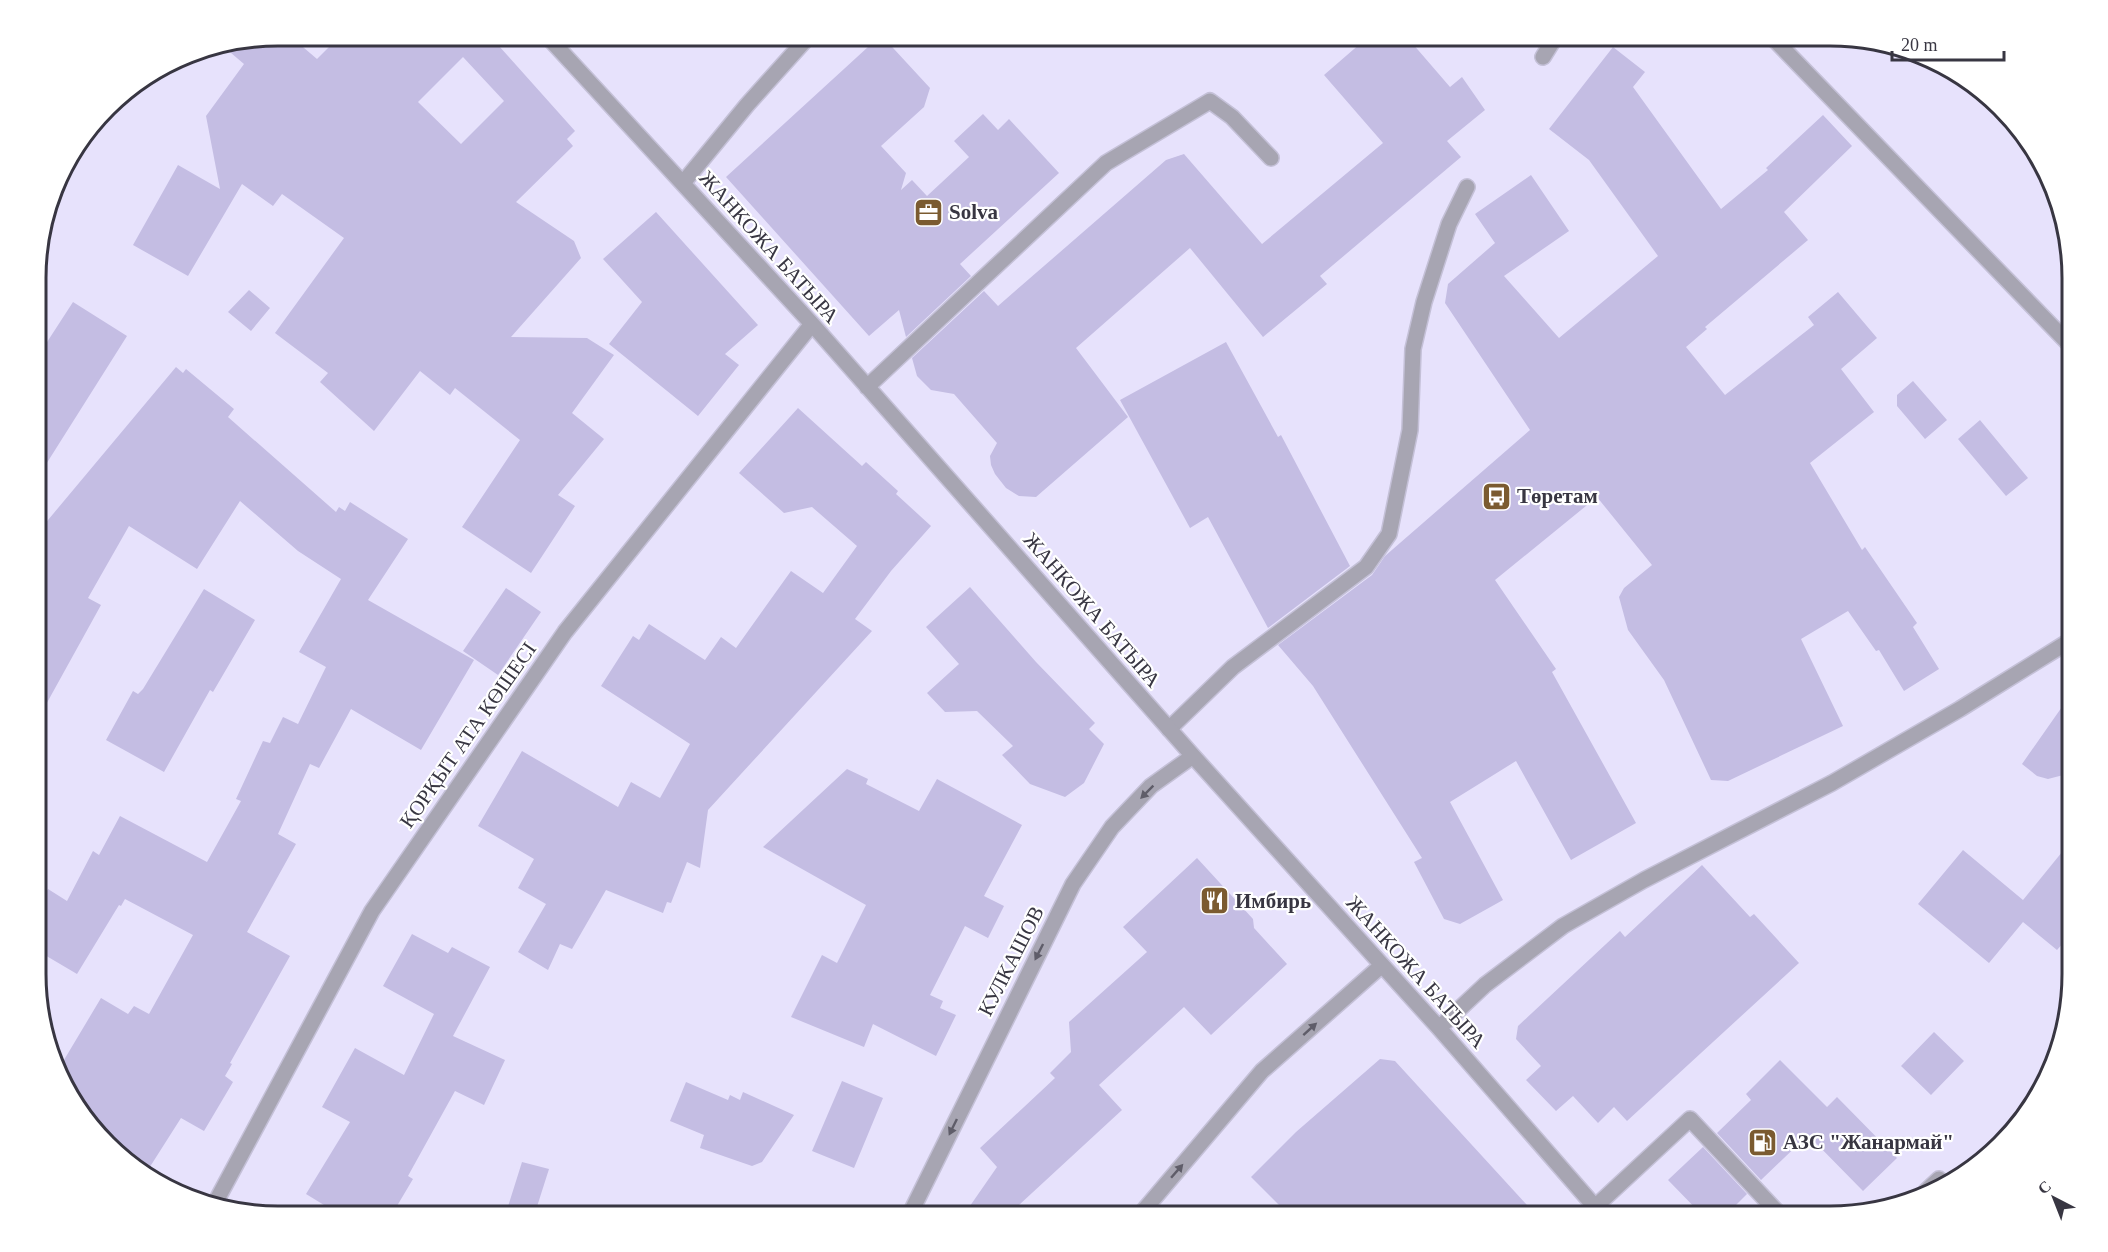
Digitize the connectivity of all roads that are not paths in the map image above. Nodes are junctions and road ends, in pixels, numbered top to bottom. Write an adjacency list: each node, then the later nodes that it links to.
1 (556, 46): 7 (street, ЖАНКОЖА БАТЫРА)
2 (800, 46): 7 (street)
3 (1550, 46): 5 (street)
4 (1780, 46): 10 (street)
5 (1543, 57)
6 (1271, 158): 11 (street)
7 (683, 183): 9 (street, ЖАНКОЖА БАТЫРА)
8 (1467, 187): 13 (street)
9 (812, 324): 11 (street, ЖАНКОЖА БАТЫРА); 17 (street, ҚОРҚЫТ АТА КӨШЕСІ)
10 (2062, 336)
11 (867, 387): 13 (street, ЖАНКОЖА БАТЫРА)
12 (2062, 646): 16 (street)
13 (1169, 729): 14 (street, ЖАНКОЖА БАТЫРА)
14 (1193, 756): 15 (street, ЖАНКОЖА БАТЫРА); 18 (street, КУЛКАШОВ, one-way to 18)
15 (1381, 966): 16 (street, ЖАНКОЖА БАТЫРА); 19 (street, one-way to 15)
16 (1439, 1028): 20 (street, ЖАНКОЖА БАТЫРА)
17 (218, 1198)
18 (914, 1206)
19 (1147, 1206)
20 (1595, 1206)
21 (1604, 1206): 22 (street)
22 (1772, 1206)

